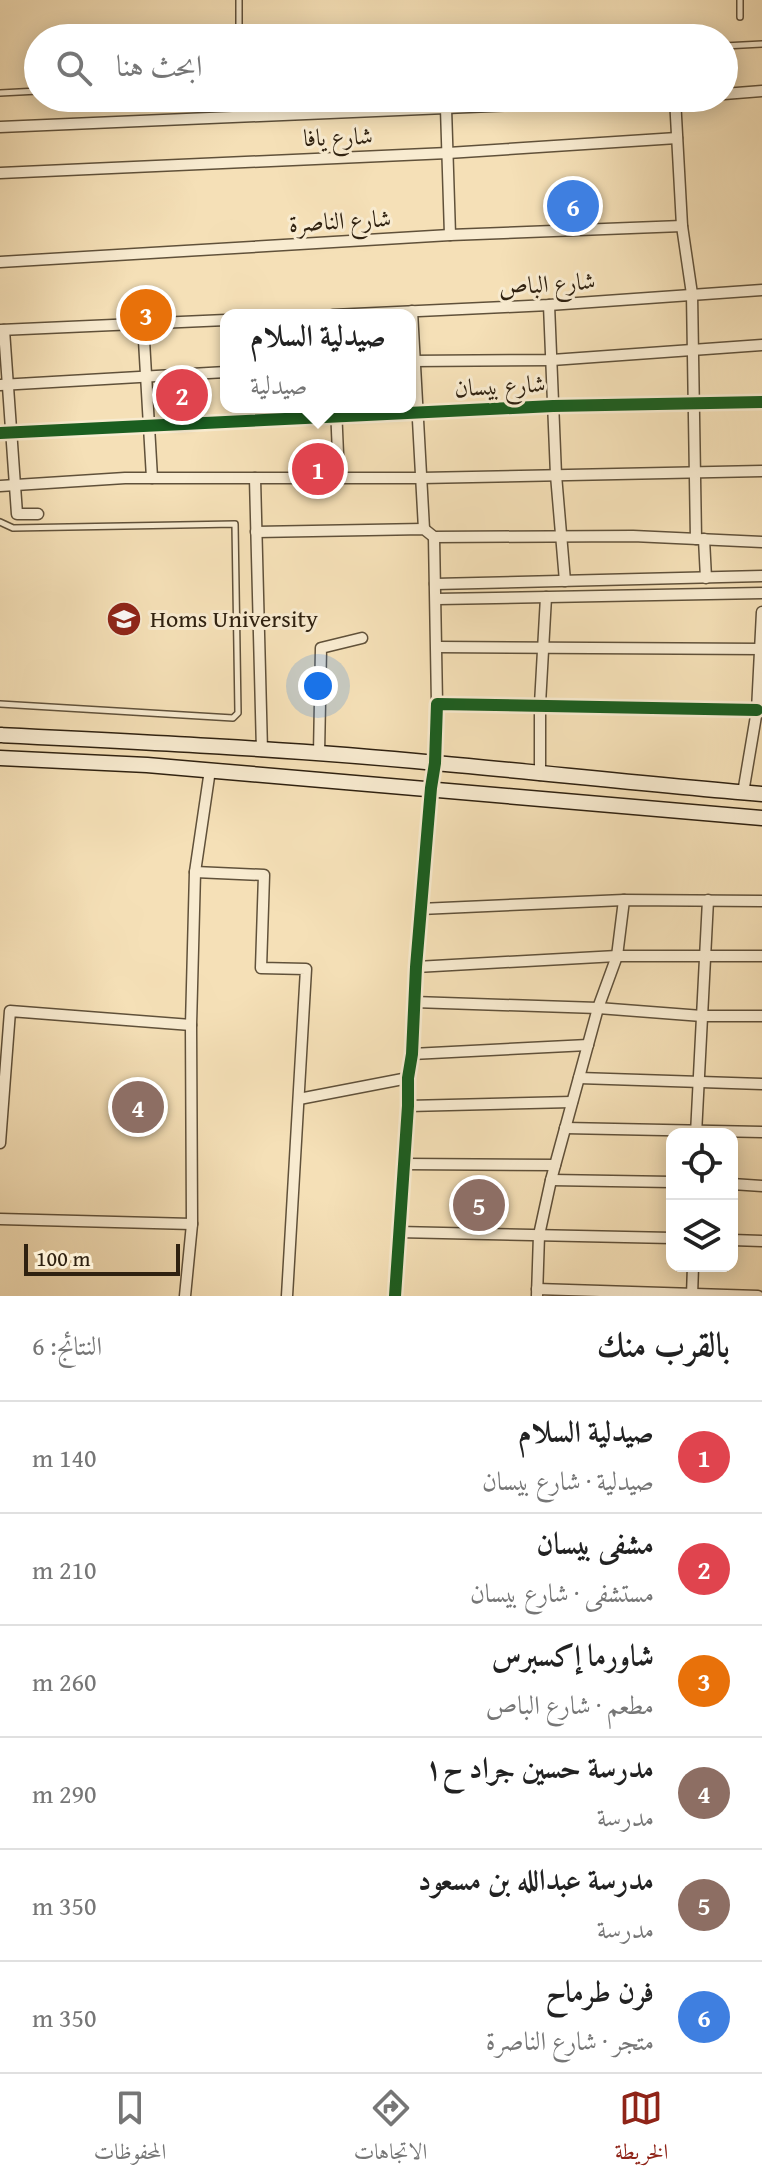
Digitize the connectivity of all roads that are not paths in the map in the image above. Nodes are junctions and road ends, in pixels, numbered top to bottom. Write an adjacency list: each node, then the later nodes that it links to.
1 (239, 0): 4 (lane)
2 (740, 0): 3 (lane)
3 (740, 17)
4 (239, 24)
5 (762, 44): 6 (lane)
6 (738, 45)
7 (762, 91): 10 (street)
8 (24, 92): 9 (lane)
9 (0, 93)
10 (738, 93)
11 (352, 112): 14 (street)
12 (446, 112): 16 (street)
13 (677, 112): 15 (street)
14 (0, 127)
15 (677, 138): 16 (street, شارع يافا); 18 (street)
16 (448, 153): 17 (street, شارع يافا); 19 (street)
17 (0, 173)
18 (682, 226): 19 (street, شارع الناصرة); 22 (street)
19 (450, 235): 20 (street, شارع الناصرة)
20 (0, 262)
21 (762, 290): 22 (street, شارع الباص)
22 (692, 294): 23 (street, شارع الباص); 29 (street)
23 (549, 305): 24 (street, شارع الباص); 30 (street)
24 (416, 311)
25 (220, 320): 26 (street)
26 (143, 323): 27 (street); 33 (street)
27 (2, 330): 34 (street)
28 (762, 345): 29 (street)
29 (692, 349): 30 (street); 37 (street)
30 (552, 360): 31 (street); 38 (street)
31 (416, 361)
32 (220, 372): 33 (street)
33 (146, 376): 34 (street); 43 (street)
34 (4, 385): 44 (street)
35 (416, 386): 40 (street)
36 (762, 402): 37 (street, شارع بيسان)
37 (693, 403): 38 (street, شارع بيسان); 46 (street)
38 (553, 406): 40 (street, شارع بيسان); 47 (street)
39 (416, 412): 40 (street, شارع بيسان)
40 (419, 412): 51 (street)
41 (309, 413): 43 (street, شارع بيسان)
42 (336, 413): 50 (street)
43 (149, 425): 44 (street, شارع بيسان); 48 (street)
44 (6, 432): 52 (street)
45 (762, 471): 46 (street)
46 (697, 472): 47 (street); 60 (street)
47 (556, 475): 51 (street); 59 (street)
48 (152, 478): 49 (street); 52 (street)
49 (255, 478): 50 (street); 57 (street)
50 (339, 478): 51 (street)
51 (421, 478): 56 (street)
52 (15, 485): 53 (street); 54 (street)
53 (0, 486)
54 (38, 514)
55 (0, 522): 74 (lane)
56 (424, 529): 57 (street); 58 (street)
57 (256, 532): 80 (street)
58 (434, 537): 59 (street); 65 (street)
59 (562, 537): 60 (street); 64 (street)
60 (700, 539): 61 (street); 63 (street)
61 (762, 542)
62 (762, 576): 63 (street)
63 (706, 578): 64 (street)
64 (565, 581): 65 (street)
65 (435, 584): 68 (street)
66 (762, 593): 67 (street)
67 (546, 597): 68 (street); 72 (street)
68 (437, 599): 71 (street)
69 (762, 612): 73 (street)
70 (362, 638): 81 (street)
71 (438, 647): 72 (street); 75 (street)
72 (543, 649): 73 (street); 76 (street)
73 (761, 649): 77 (street)
74 (0, 704)
75 (437, 704): 76 (street); 83 (street)
76 (540, 704): 77 (street); 85 (street)
77 (757, 710): 78 (street)
78 (758, 723): 87 (street)
79 (0, 735): 80 (main road)
80 (262, 751): 81 (main road)
81 (319, 754): 83 (main road)
82 (0, 758): 84 (main road)
83 (435, 763): 85 (main road); 86 (street)
84 (210, 770): 86 (main road); 90 (street)
85 (540, 775): 87 (main road)
86 (431, 788): 89 (main road); 94 (street)
87 (743, 793): 88 (main road)
88 (762, 794)
89 (762, 818)
90 (195, 872): 103 (street); 110 (street)
91 (624, 900): 92 (street); 94 (street); 95 (street)
92 (708, 900): 93 (street); 96 (street)
93 (762, 901)
94 (420, 909): 98 (street)
95 (617, 956): 96 (street); 98 (street); 100 (street)
96 (706, 956): 97 (street); 101 (street)
97 (762, 956)
98 (416, 967): 99 (street)
99 (414, 1002): 100 (street); 105 (street)
100 (598, 1008): 101 (street); 104 (street)
101 (702, 1016): 102 (street); 108 (street)
102 (762, 1016)
103 (191, 1025): 118 (street); 126 (street)
104 (588, 1045): 105 (street); 107 (street)
105 (412, 1054): 106 (street)
106 (408, 1078): 110 (street); 112 (street)
107 (579, 1078): 108 (street); 111 (street)
108 (697, 1084): 109 (street); 114 (street)
109 (762, 1084)
110 (299, 1099): 136 (street)
111 (572, 1102): 112 (street); 113 (street)
112 (408, 1106): 119 (street)
113 (565, 1128): 115 (street); 120 (street)
114 (696, 1128)
115 (666, 1132)
116 (738, 1132): 117 (street)
117 (762, 1132)
118 (0, 1143)
119 (405, 1164): 120 (street); 127 (street)
120 (555, 1165): 121 (street)
121 (551, 1180): 122 (street); 128 (street)
122 (666, 1182)
123 (738, 1184): 124 (street)
124 (762, 1186)
125 (0, 1219): 126 (street)
126 (192, 1224): 135 (street)
127 (398, 1232): 128 (street); 137 (street)
128 (539, 1235): 129 (street); 133 (street)
129 (666, 1238)
130 (738, 1240): 131 (street)
131 (762, 1241)
132 (693, 1272): 134 (street)
133 (537, 1293): 134 (street)
134 (692, 1295): 138 (street)
135 (185, 1296)
136 (287, 1296)
137 (395, 1296)
138 (758, 1296)

